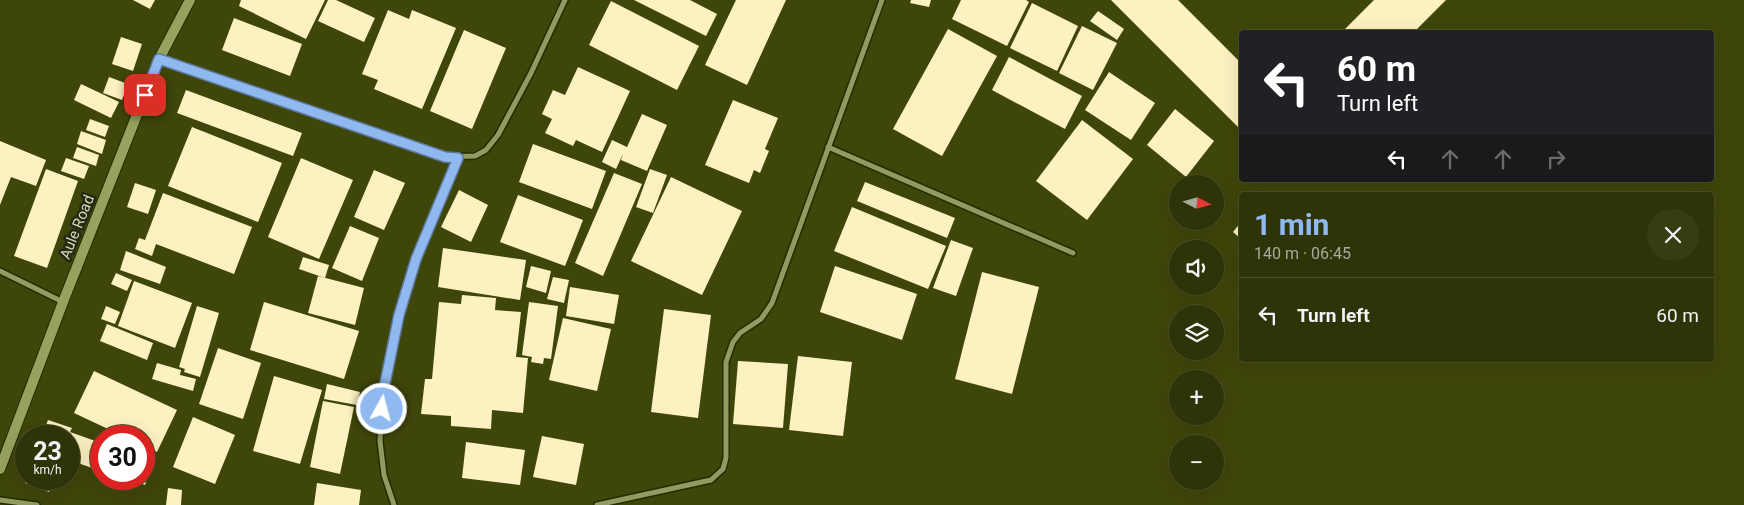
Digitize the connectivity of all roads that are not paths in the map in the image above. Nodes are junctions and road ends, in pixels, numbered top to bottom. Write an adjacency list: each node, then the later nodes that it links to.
1 (190, 0): 4 (street, Aule Road)
2 (565, 0): 6 (street)
3 (882, 0): 5 (street)
4 (159, 59): 6 (street); 9 (street, Aule Road)
5 (828, 147): 7 (street); 14 (street)
6 (458, 158): 13 (street)
7 (1072, 253)
8 (0, 271): 9 (street)
9 (63, 302): 10 (street, Aule Road)
10 (0, 469)
11 (0, 500): 12 (street)
12 (37, 505)
13 (394, 505)
14 (596, 505)

